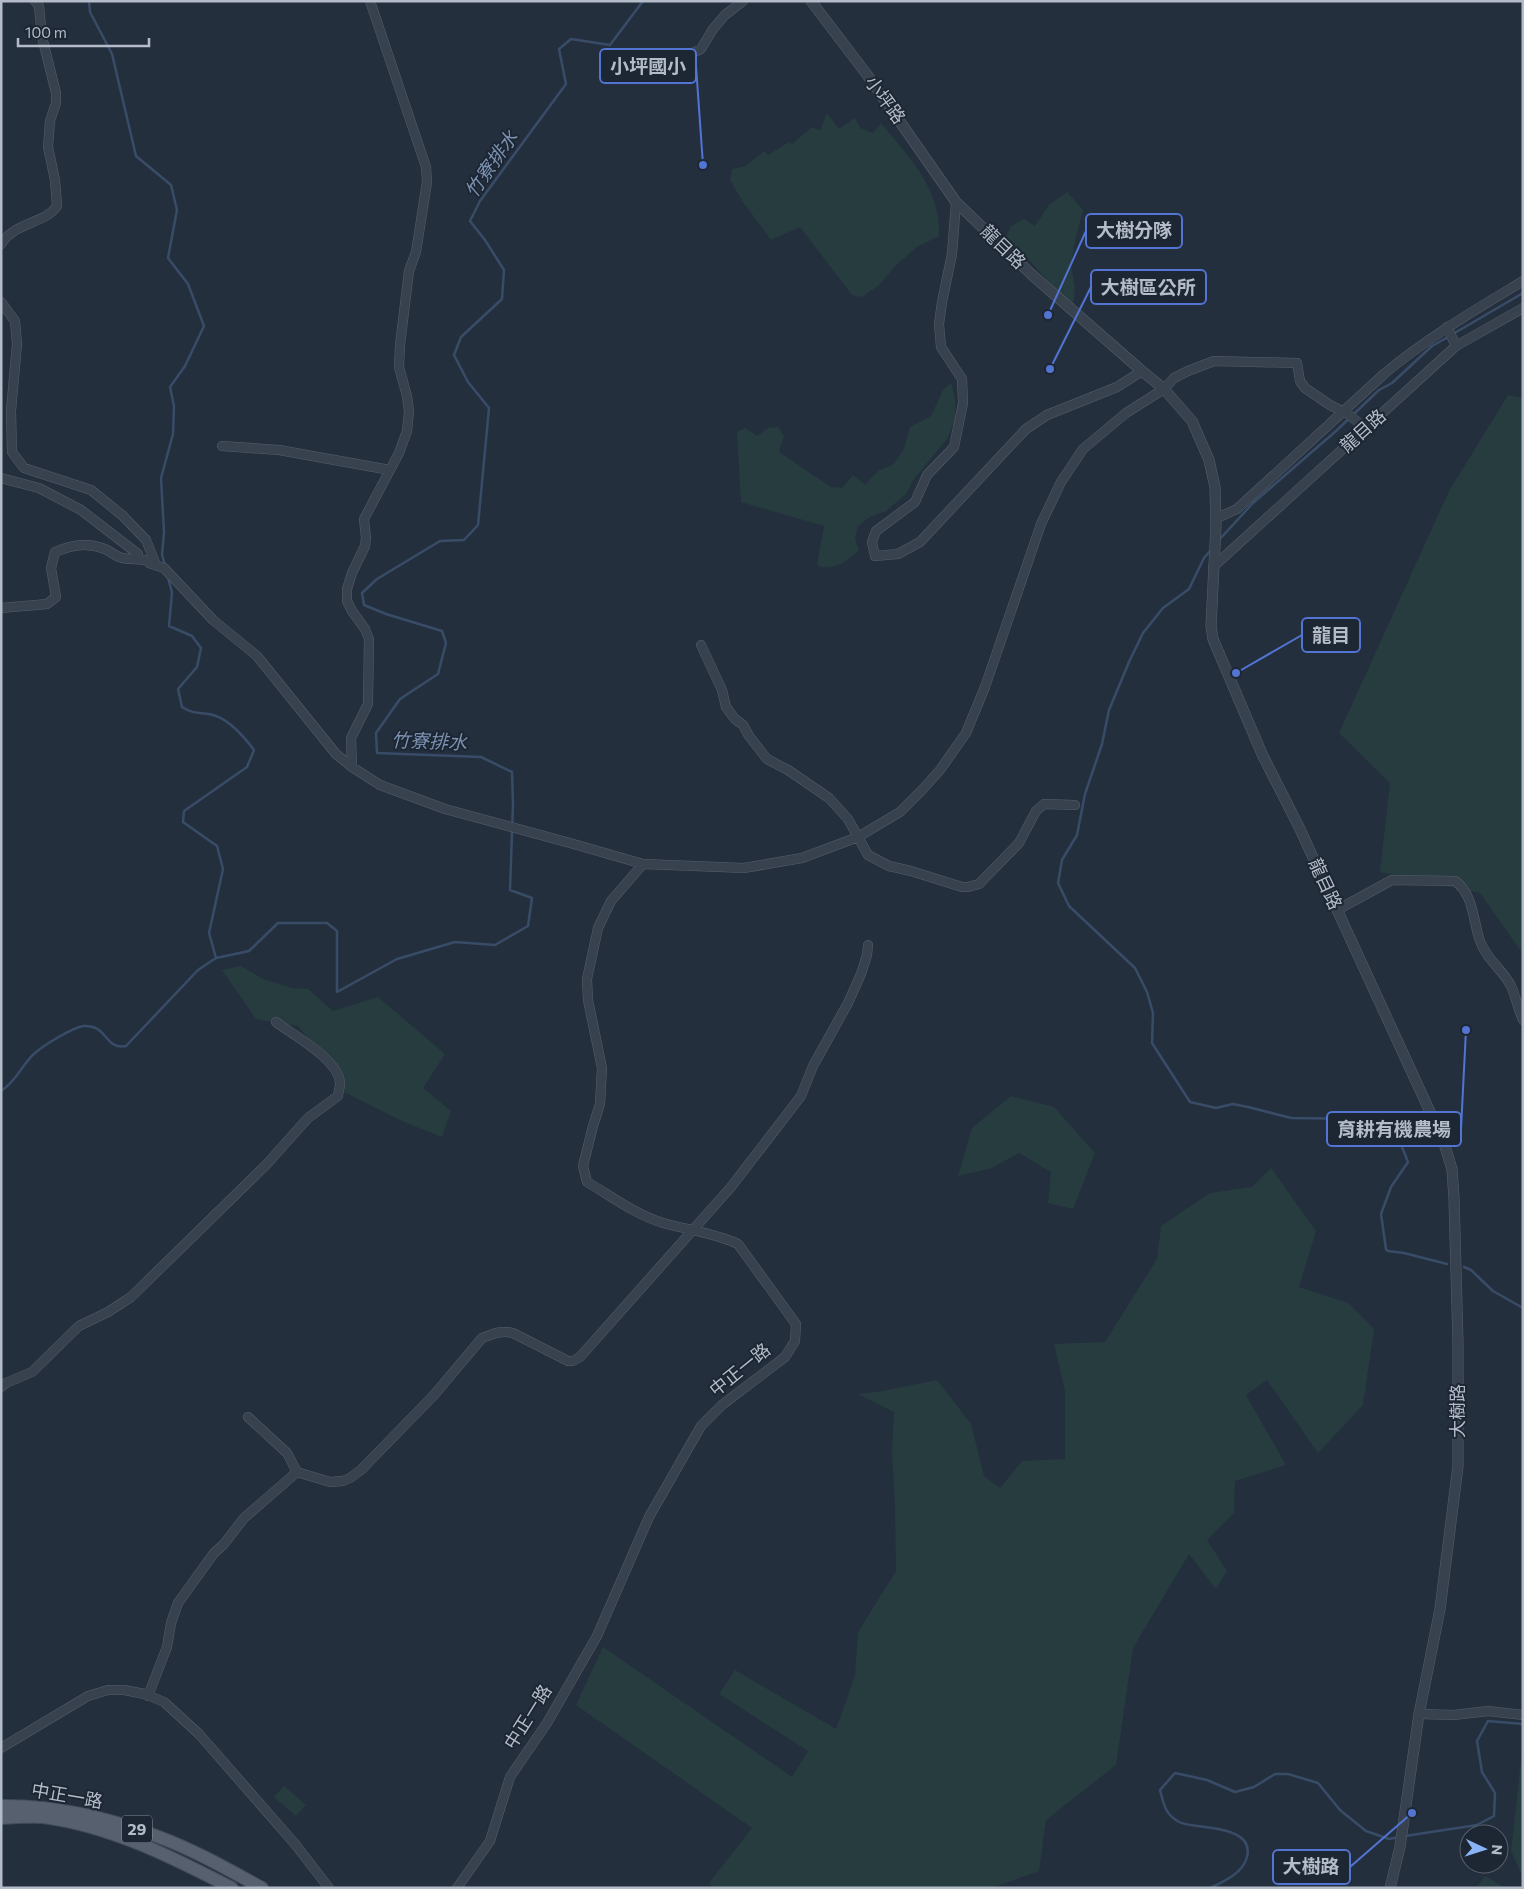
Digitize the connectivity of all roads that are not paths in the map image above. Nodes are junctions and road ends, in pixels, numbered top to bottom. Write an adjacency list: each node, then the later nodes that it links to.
1 (35, 1): 7 (street)
2 (370, 1): 18 (street)
3 (743, 1): 5 (street)
4 (811, 1): 6 (street, 小坪路)
5 (621, 69)
6 (956, 202): 13 (street, 龍目路); 13 (street)
7 (1, 244)
8 (1523, 281): 11 (street, 龍目路)
9 (1, 302): 22 (street)
10 (1523, 308): 12 (street, 龍目路)
11 (1448, 328): 12 (street); 15 (street, 龍目路)
12 (1454, 344): 16 (street, 龍目路)
13 (1142, 371): 14 (street, 龍目路)
14 (1164, 389): 15 (street, 龍目路); 20 (street, 龍目路); 28 (street)
15 (1346, 413): 16 (street); 20 (street, 龍目路)
16 (1364, 426): 23 (street, 龍目路)
17 (222, 446): 18 (street)
18 (390, 470): 26 (street)
19 (1, 478): 21 (street)
20 (1216, 522): 23 (street, 龍目路)
21 (138, 554)
22 (157, 565): 24 (street); 26 (street)
23 (1213, 567): 30 (street, 龍目路)
24 (1, 608)
25 (700, 645): 28 (street)
26 (352, 767): 29 (street)
27 (1075, 805): 28 (street)
28 (858, 837): 29 (street)
29 (643, 864): 35 (street, 中正一路)
30 (1337, 910): 32 (street); 34 (street, 龍目路)
31 (868, 945): 35 (street)
32 (1523, 1020)
33 (276, 1022): 36 (street)
34 (1454, 1198): 40 (street, 大樹路)
35 (692, 1230): 38 (street); 48 (street, 中正一路)
36 (1, 1387)
37 (248, 1417): 38 (street)
38 (297, 1472): 39 (street)
39 (148, 1696): 42 (street); 47 (street)
40 (1419, 1714): 41 (street); 49 (street, 大樹路)
41 (1523, 1715)
42 (1, 1748)
43 (1, 1806): 46 (main road, 中正一路 / 29)
44 (1, 1818): 45 (main road, 中正一路 / 29)
45 (232, 1888)
46 (262, 1888)
47 (329, 1888)
48 (457, 1888)
49 (1390, 1888)

